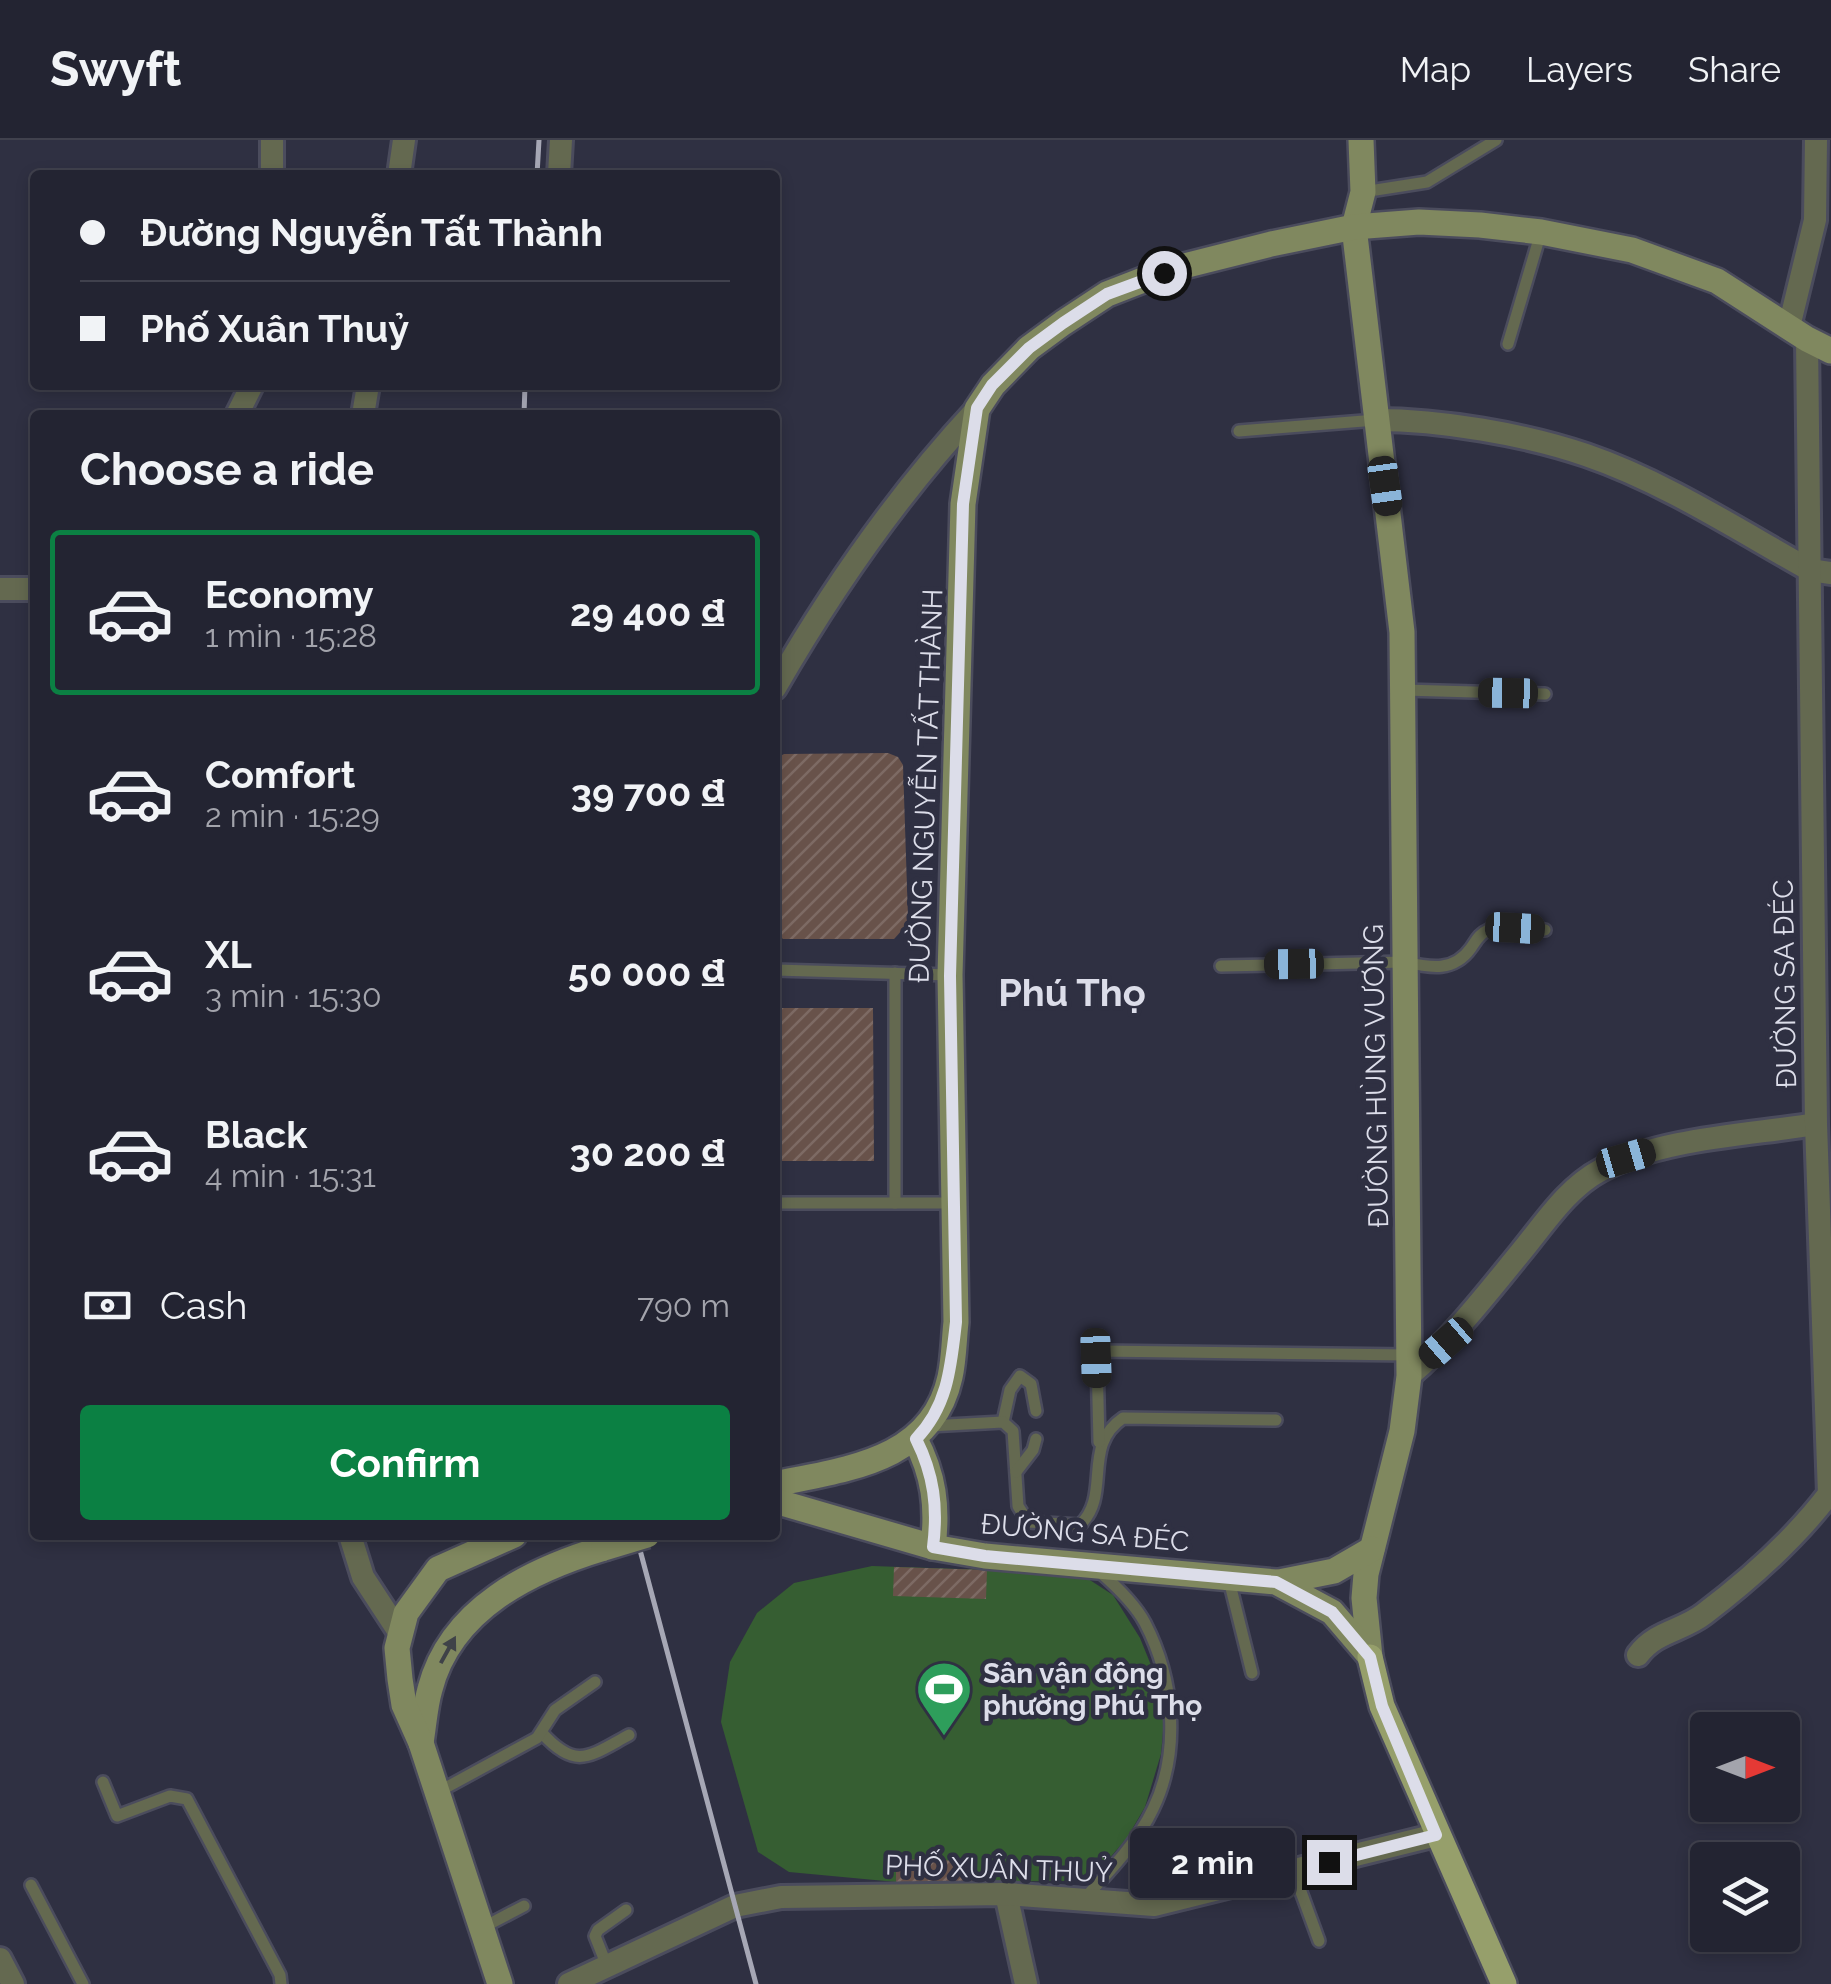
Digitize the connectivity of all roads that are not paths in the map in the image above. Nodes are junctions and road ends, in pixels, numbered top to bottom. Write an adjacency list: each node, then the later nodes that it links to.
1 (272, 140): 7 (street)
2 (404, 140): 8 (street)
3 (561, 140): 9 (street)
4 (1361, 140): 10 (main road, ĐƯỜNG HÙNG VƯƠNG)
5 (1496, 140): 10 (lane)
6 (1816, 140): 11 (street, ĐƯỜNG SA ĐÉC)
7 (272, 170)
8 (400, 170)
9 (559, 170)
10 (1363, 192): 12 (main road, ĐƯỜNG HÙNG VƯƠNG)
11 (1823, 219): 14 (street, ĐƯỜNG SA ĐÉC)
12 (1354, 227): 13 (main road); 17 (main road); 18 (main road, ĐƯỜNG HÙNG VƯƠNG)
13 (1540, 232): 14 (main road); 15 (lane)
14 (1798, 333): 16 (main road); 20 (street, ĐƯỜNG SA ĐÉC)
15 (1508, 344)
16 (1831, 351)
17 (977, 408): 23 (street); 33 (main road, ĐƯỜNG NGUYỄN TẤT THÀNH)
18 (1376, 420): 19 (lane); 20 (street); 24 (main road, ĐƯỜNG HÙNG VƯƠNG)
19 (1240, 431)
20 (1820, 572): 26 (street, ĐƯỜNG SA ĐÉC)
21 (0, 589): 22 (street)
22 (30, 590)
23 (780, 679)
24 (1402, 690): 25 (lane); 29 (main road, ĐƯỜNG HÙNG VƯƠNG)
25 (1545, 694)
26 (1821, 698): 27 (street, ĐƯỜNG SA ĐÉC)
27 (1822, 841): 34 (street, ĐƯỜNG SA ĐÉC)
28 (1546, 930): 29 (lane)
29 (1405, 962): 30 (lane); 39 (main road, ĐƯỜNG HÙNG VƯƠNG)
30 (1221, 966)
31 (780, 970): 32 (lane)
32 (895, 973): 33 (lane); 37 (lane)
33 (950, 976): 38 (main road, ĐƯỜNG NGUYỄN TẤT THÀNH)
34 (1823, 992): 35 (street, ĐƯỜNG SA ĐÉC)
35 (1816, 1124): 39 (street, ĐƯỜNG SA ĐÉC); 48 (street)
36 (780, 1203): 37 (lane)
37 (895, 1203): 38 (lane)
38 (954, 1203): 43 (main road, ĐƯỜNG NGUYỄN TẤT THÀNH)
39 (1408, 1365): 45 (lane); 54 (main road, ĐƯỜNG HÙNG VƯƠNG)
40 (1036, 1411): 42 (lane)
41 (1276, 1420): 45 (lane)
42 (1003, 1422): 43 (lane); 46 (lane)
43 (922, 1433): 47 (main road); 53 (main road)
44 (1036, 1439): 46 (lane)
45 (1099, 1453): 46 (lane)
46 (1016, 1472)
47 (780, 1483)
48 (1830, 1494): 59 (street)
49 (780, 1501): 53 (main road, ĐƯỜNG SA ĐÉC)
50 (352, 1540): 58 (street)
51 (501, 1540): 58 (main road)
52 (631, 1540): 65 (main road, one-way to 52, bridge)
53 (933, 1547): 55 (main road, ĐƯỜNG SA ĐÉC)
54 (1372, 1549): 57 (main road, ĐƯỜNG SA ĐÉC); 60 (main road, ĐƯỜNG HÙNG VƯƠNG)
55 (1092, 1566): 56 (main road, ĐƯỜNG SA ĐÉC); 72 (lane)
56 (1228, 1576): 57 (main road, ĐƯỜNG SA ĐÉC); 61 (lane)
57 (1276, 1582): 60 (main road, ĐƯỜNG SA ĐÉC)
58 (399, 1632): 65 (main road)
59 (1638, 1654)
60 (1370, 1657): 68 (main road, ĐƯỜNG HÙNG VƯƠNG)
61 (1252, 1673)
62 (594, 1682): 63 (lane)
63 (542, 1733): 64 (lane); 67 (lane)
64 (629, 1735)
65 (421, 1743): 67 (main road)
66 (103, 1782): 81 (lane)
67 (438, 1792): 75 (main road)
68 (1436, 1835): 69 (street, PHỐ XUÂN THUỶ); 85 (main road, ĐƯỜNG HÙNG VƯƠNG)
69 (1293, 1870): 72 (street, PHỐ XUÂN THUỶ); 76 (lane)
70 (32, 1885): 80 (lane)
71 (1006, 1894): 72 (street, PHỐ XUÂN THUỶ); 78 (street, PHỐ XUÂN THUỶ); 84 (street)
72 (1082, 1900)
73 (524, 1906): 75 (lane)
74 (626, 1910): 78 (lane)
75 (482, 1928): 82 (main road)
76 (1319, 1942)
77 (0, 1959): 79 (street)
78 (607, 1966): 83 (street, PHỐ XUÂN THUỶ)
79 (13, 1984)
80 (84, 1984)
81 (281, 1984)
82 (500, 1984)
83 (569, 1984)
84 (1026, 1984)
85 (1504, 1984)

